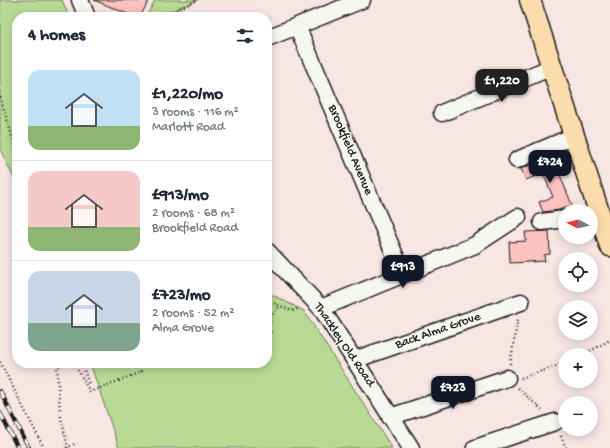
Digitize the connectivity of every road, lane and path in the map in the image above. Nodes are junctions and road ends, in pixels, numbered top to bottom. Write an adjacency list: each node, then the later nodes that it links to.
1 (80, 0): 5 (street)
2 (198, 0): 6 (path)
3 (362, 0): 7 (street)
4 (530, 0): 9 (main road)
5 (85, 12)
6 (170, 12)
7 (297, 26): 8 (street); 22 (street, Brookfield Avenue)
8 (272, 36)
9 (552, 67): 11 (street); 13 (main road)
10 (0, 97): 12 (path)
11 (442, 113)
12 (12, 136)
13 (574, 136): 14 (street); 15 (main road)
14 (517, 160)
15 (593, 204)
16 (518, 217): 22 (street)
17 (558, 220): 19 (street)
18 (598, 220): 20 (main road)
19 (542, 222)
20 (610, 246)
21 (272, 256): 25 (street, Thackley Old Road)
22 (403, 274): 25 (street)
23 (272, 302): 26 (path)
24 (521, 302): 30 (street, Back Alma Grove); 37 (path)
25 (318, 305): 26 (path); 30 (street, Thackley Old Road)
26 (280, 306): 27 (path)
27 (272, 315)
28 (610, 340): 29 (path)
29 (596, 348)
30 (354, 360): 39 (street, Thackley Old Road)
31 (0, 362): 42 (path)
32 (558, 366): 37 (path)
33 (57, 368): 43 (path)
34 (77, 368): 38 (path)
35 (83, 368): 38 (path)
36 (141, 368): 38 (path)
37 (507, 378): 39 (street); 40 (path)
38 (90, 392)
39 (390, 417): 44 (street, Thackley Old Road)
40 (555, 422): 45 (street)
41 (77, 443): 43 (path)
42 (44, 448)
43 (67, 448)
44 (410, 448)
45 (475, 448)

